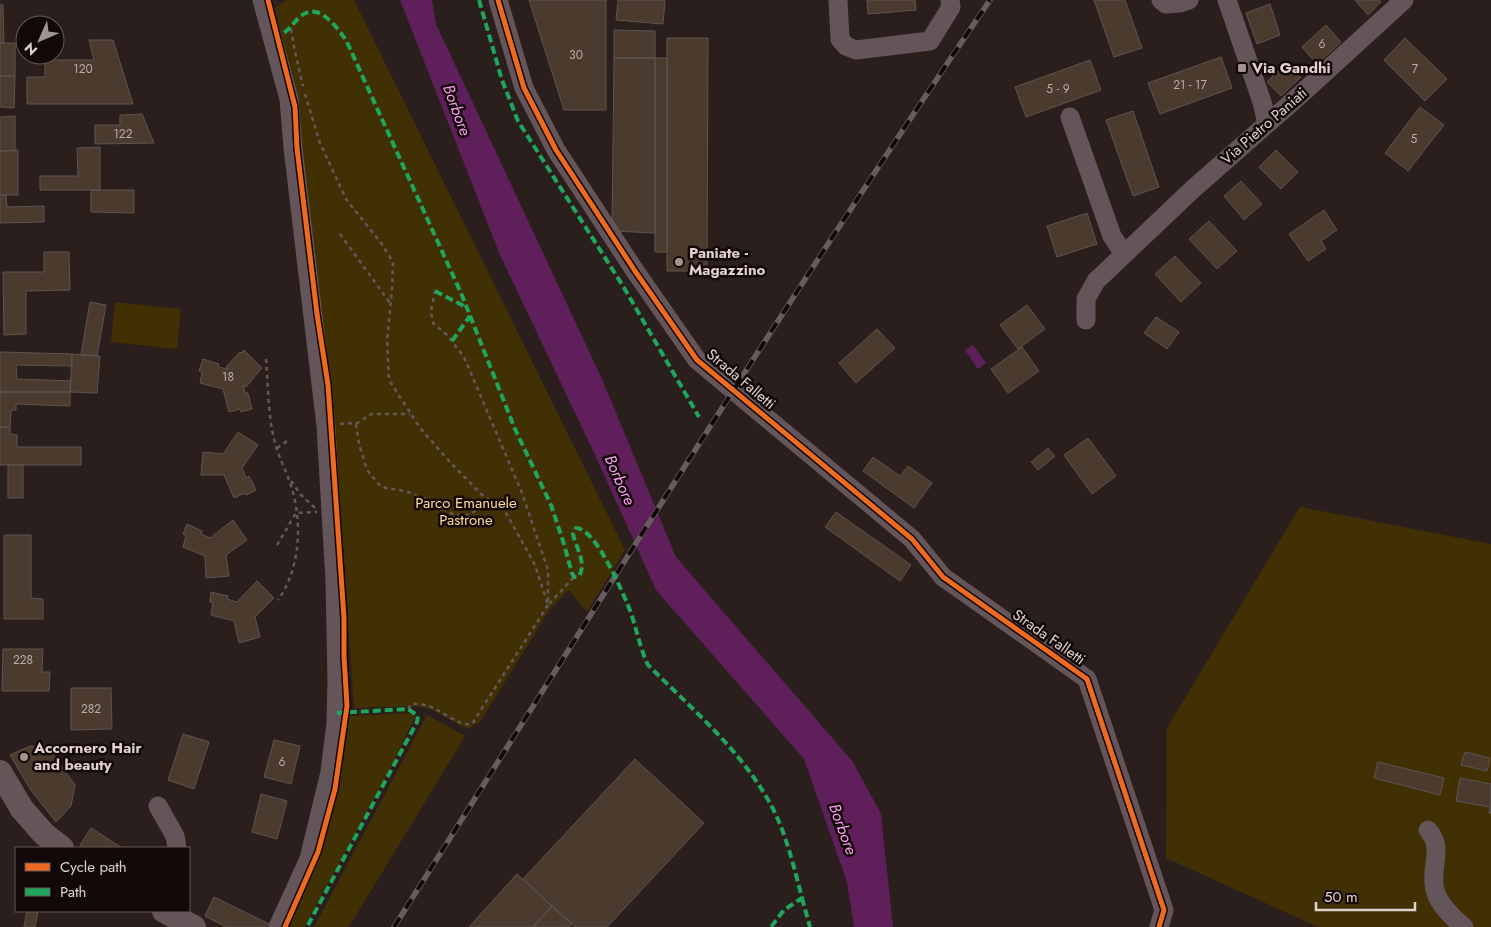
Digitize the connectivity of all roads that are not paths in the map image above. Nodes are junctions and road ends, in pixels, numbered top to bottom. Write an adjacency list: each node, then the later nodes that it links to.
1 (262, 0): 22 (street)
2 (498, 0): 23 (street, Strada Falletti)
3 (838, 0): 4 (street)
4 (950, 0)
5 (1161, 0): 6 (street)
6 (1188, 0)
7 (1227, 0): 10 (street)
8 (1404, 0): 10 (street, Via Pietro Paniati)
9 (1070, 117): 11 (street)
10 (1267, 123): 11 (street, Via Pietro Paniati)
11 (1124, 254): 12 (street, Via Pietro Paniati)
12 (1086, 320)
13 (0, 772): 16 (main road)
14 (0, 797): 16 (main road)
15 (158, 806): 19 (street)
16 (22, 809): 18 (main road)
17 (1428, 830): 24 (street)
18 (61, 847)
19 (177, 847)
20 (166, 912): 21 (main road)
21 (194, 927)
22 (278, 927)
23 (1159, 927)
24 (1464, 927)

